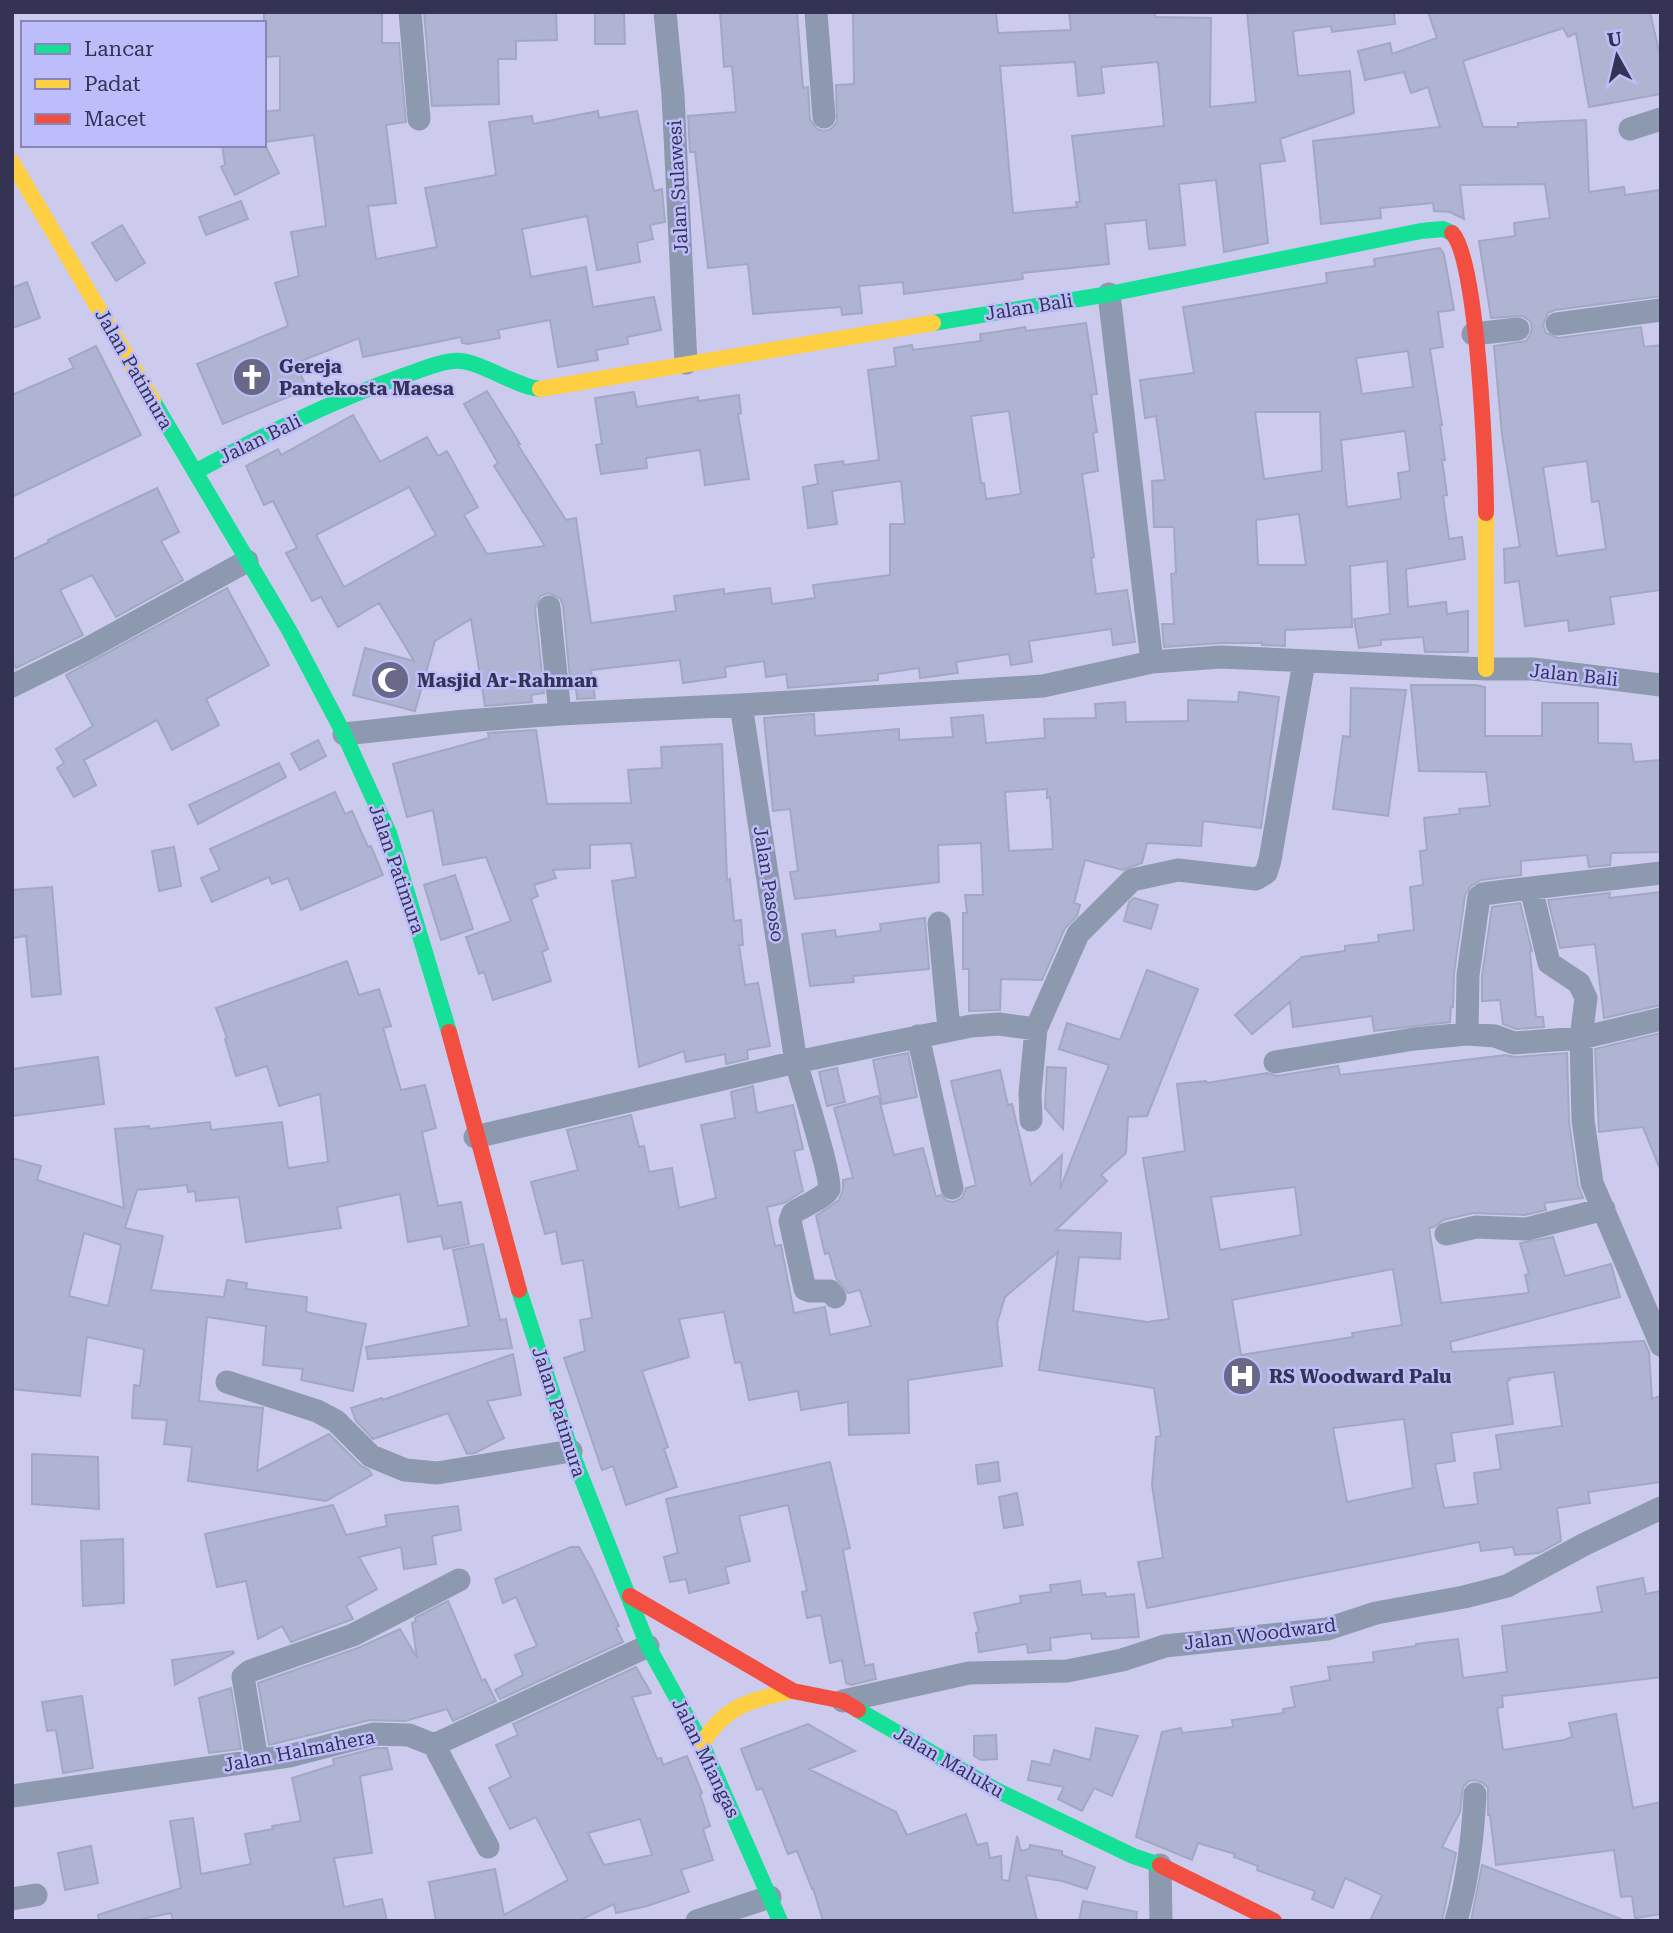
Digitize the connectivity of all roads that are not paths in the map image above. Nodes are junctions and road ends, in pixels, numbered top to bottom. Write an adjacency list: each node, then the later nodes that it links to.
1 (410, 12): 5 (street)
2 (665, 12): 14 (street, Jalan Sulawesi)
3 (816, 12): 4 (street)
4 (824, 117)
5 (419, 119)
6 (1661, 119): 7 (street)
7 (1630, 129)
8 (12, 162): 15 (main road, Jalan Patimura)
9 (1109, 294): 13 (main road, Jalan Bali); 14 (main road, Jalan Bali); 18 (street)
10 (1661, 310): 11 (street)
11 (1558, 324)
12 (1518, 329): 13 (street)
13 (1473, 334): 20 (main road, Jalan Bali)
14 (686, 363): 15 (main road, Jalan Bali)
15 (195, 472): 16 (main road, Jalan Patimura)
16 (247, 561): 22 (street); 25 (main road, Jalan Patimura)
17 (549, 607): 24 (street)
18 (1152, 662): 19 (street, Jalan Bali); 23 (street, Jalan Bali)
19 (1304, 662): 20 (street, Jalan Bali); 30 (street)
20 (1486, 669): 21 (street, Jalan Bali)
21 (1661, 685)
22 (12, 686)
23 (741, 705): 24 (street, Jalan Bali); 35 (street, Jalan Pasoso)
24 (560, 714): 25 (street, Jalan Bali)
25 (344, 734): 38 (main road, Jalan Patimura)
26 (1661, 873): 27 (street)
27 (1531, 888): 32 (street); 34 (street)
28 (939, 923): 31 (street)
29 (1661, 1019): 34 (street)
30 (1037, 1027): 31 (street); 37 (street)
31 (949, 1029): 33 (street)
32 (1467, 1034): 34 (street); 36 (street)
33 (918, 1036): 35 (street); 39 (street)
34 (1581, 1038): 40 (street)
35 (796, 1062): 38 (street); 42 (street, Jalan Pasoso)
36 (1275, 1062)
37 (1031, 1120)
38 (475, 1137): 45 (main road, Jalan Patimura)
39 (952, 1188)
40 (1604, 1209): 41 (street); 43 (street)
41 (1446, 1234)
42 (835, 1297)
43 (1661, 1345)
44 (227, 1382): 45 (street)
45 (571, 1451): 48 (main road, Jalan Patimura)
46 (1661, 1508): 51 (street, Jalan Woodward)
47 (459, 1580): 54 (street)
48 (630, 1596): 49 (main road, Jalan Miangas); 50 (main road, Jalan Maluku)
49 (648, 1646): 52 (main road, Jalan Miangas); 53 (street)
50 (793, 1691): 51 (main road, Jalan Maluku); 52 (main road)
51 (843, 1701): 58 (main road, Jalan Maluku)
52 (702, 1744): 60 (main road, Jalan Miangas)
53 (434, 1745): 54 (street, Jalan Halmahera); 57 (street)
54 (257, 1760): 56 (street, Jalan Halmahera)
55 (1475, 1794): 66 (street)
56 (12, 1796)
57 (488, 1847)
58 (1160, 1865): 64 (street); 65 (main road, Jalan Maluku)
59 (36, 1895): 61 (street)
60 (770, 1897): 62 (street); 63 (main road, Jalan Miangas)
61 (12, 1899)
62 (697, 1921)
63 (780, 1921)
64 (1161, 1921)
65 (1274, 1921)
66 (1456, 1921)

